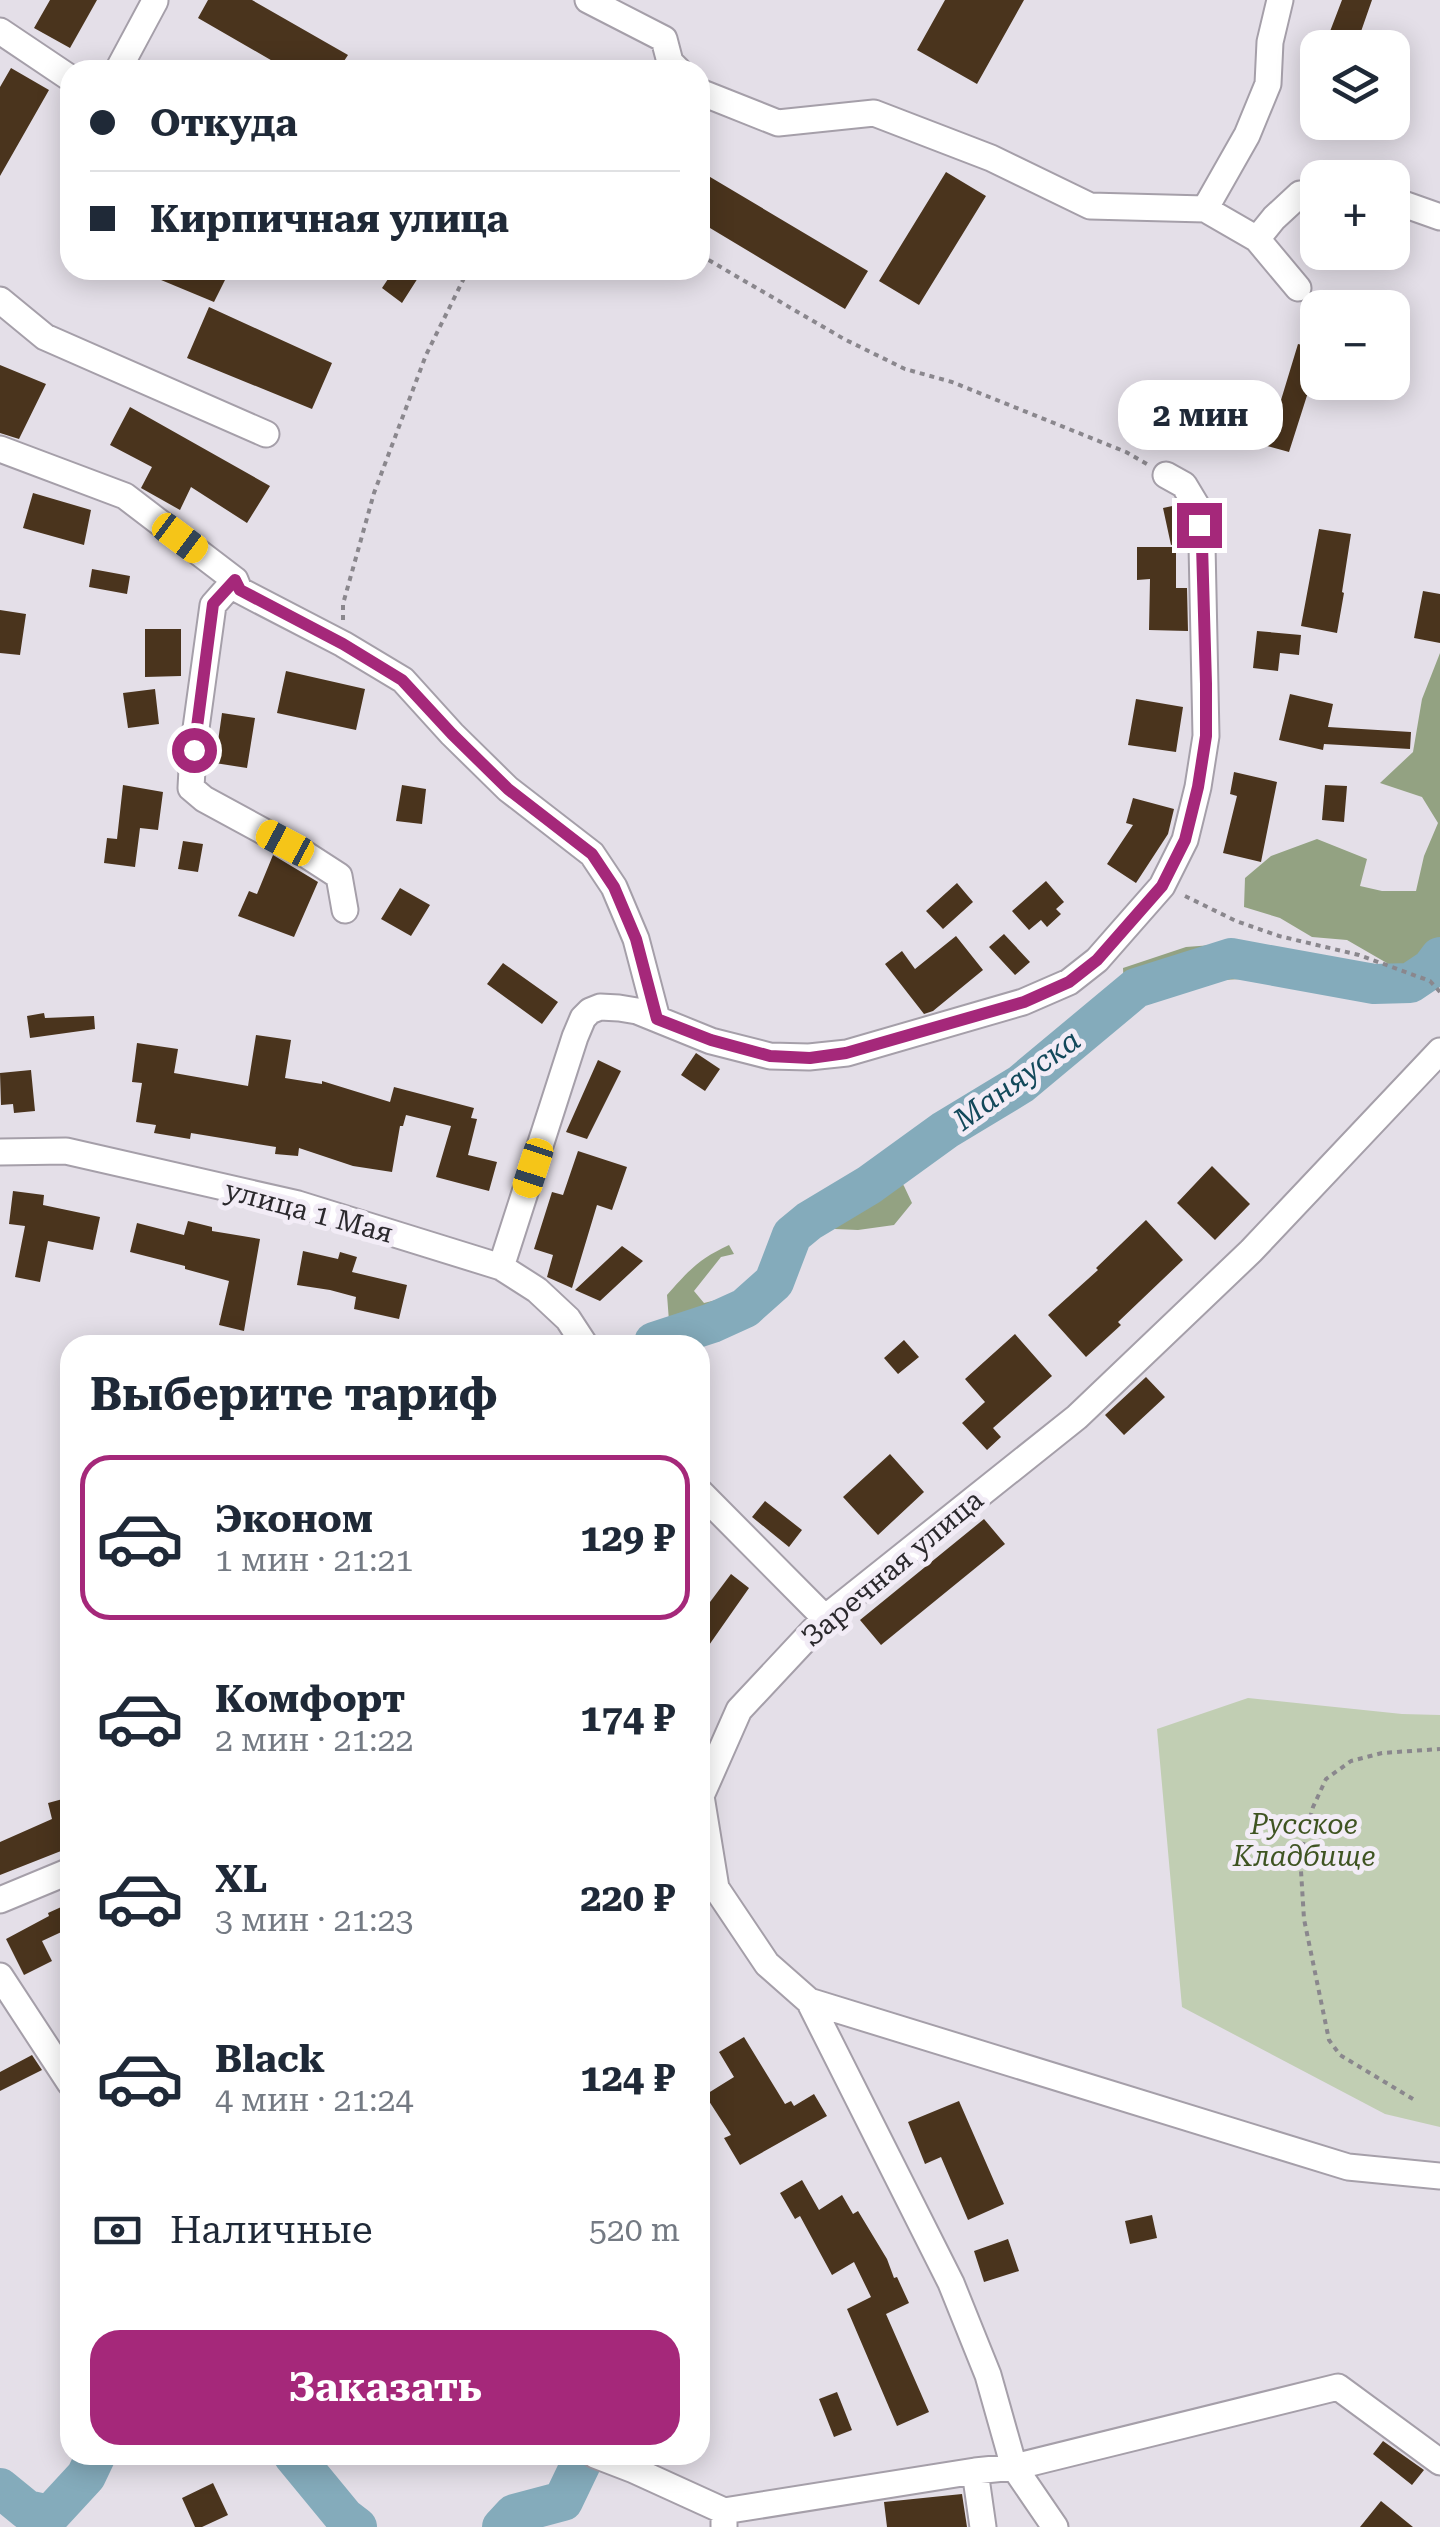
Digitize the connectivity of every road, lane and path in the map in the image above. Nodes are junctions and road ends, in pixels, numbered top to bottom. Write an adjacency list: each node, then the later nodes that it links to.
1 (1280, 0): 11 (street)
2 (156, 1): 5 (street)
3 (594, 2): 6 (street)
4 (0, 31): 7 (street)
5 (124, 60)
6 (669, 60)
7 (60, 71)
8 (710, 96): 11 (street)
9 (1300, 194): 13 (street)
10 (1410, 206): 12 (street)
11 (1205, 209): 13 (street)
12 (1440, 217)
13 (1257, 239): 16 (street)
14 (710, 260): 20 (path)
15 (463, 280): 22 (path)
16 (1298, 288)
17 (0, 300): 18 (street)
18 (266, 434)
19 (0, 450): 21 (street)
20 (1166, 475): 23 (street)
21 (235, 580): 22 (street); 24 (street)
22 (343, 644): 26 (street)
23 (1162, 886): 25 (path); 26 (street)
24 (344, 910)
25 (1440, 992)
26 (657, 1019): 29 (street)
27 (1440, 1051): 32 (street, Заречная улица)
28 (0, 1152): 29 (street, улица 1 Мая)
29 (501, 1267): 30 (street, улица 1 Мая)
30 (579, 1335)
31 (710, 1502): 32 (street)
32 (825, 1618): 34 (street, Заречная улица)
33 (1440, 1749): 41 (path)
34 (710, 1776)
35 (710, 1851): 39 (street, Заречная улица)
36 (60, 1875): 37 (street)
37 (0, 1900)
38 (0, 1976): 40 (street)
39 (809, 2001): 42 (street); 45 (street, Заречная улица)
40 (60, 2068)
41 (1412, 2099)
42 (1440, 2176)
43 (1440, 2462): 45 (street)
44 (621, 2465): 47 (street)
45 (1014, 2467): 46 (street); 49 (street, Заречная улица)
46 (974, 2471): 47 (street); 48 (street)
47 (724, 2519)
48 (983, 2527)
49 (1055, 2527)

